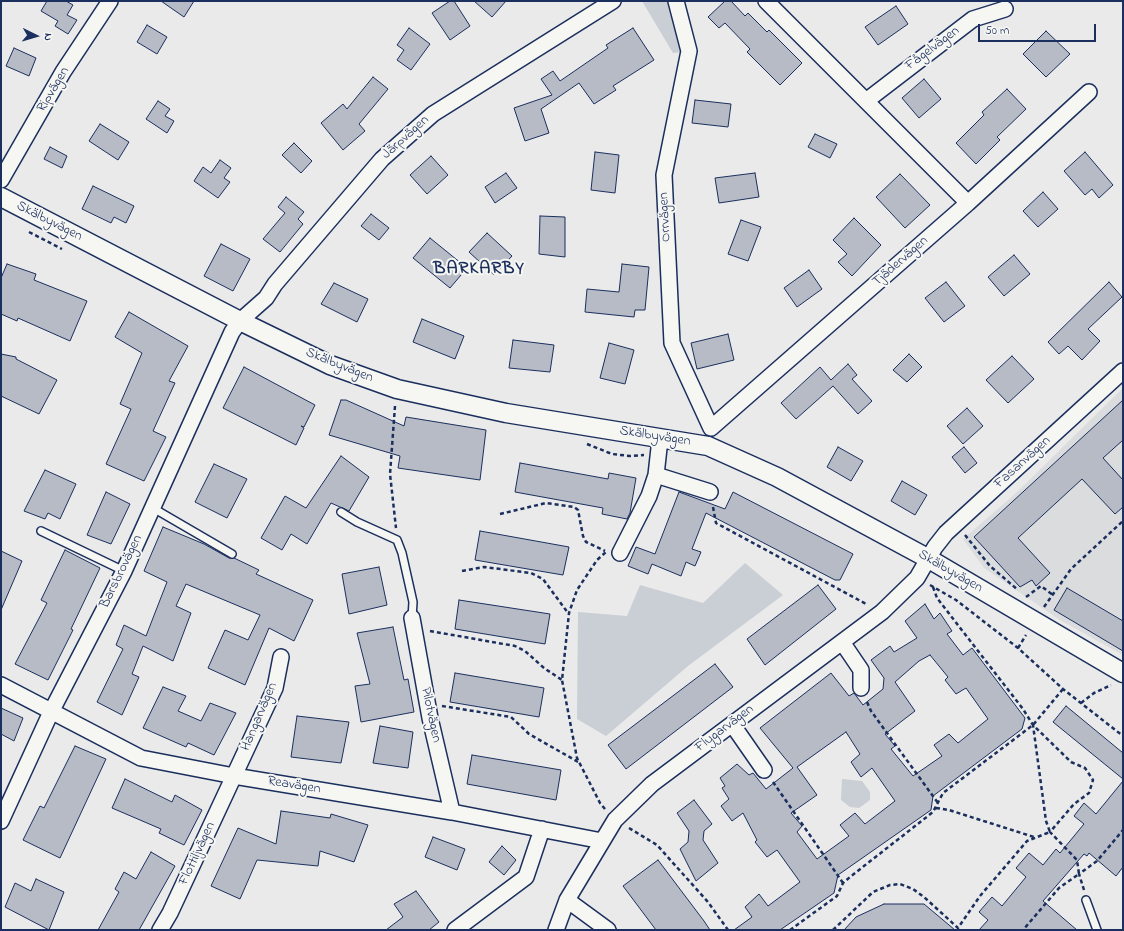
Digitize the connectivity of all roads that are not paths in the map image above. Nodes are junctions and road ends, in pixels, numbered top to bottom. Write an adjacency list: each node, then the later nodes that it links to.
1 (110, 1): 8 (street, Ripvägen)
2 (613, 1): 11 (street, Järpvägen)
3 (676, 1): 13 (street, Orrvägen)
4 (766, 1): 7 (street)
5 (1005, 9): 7 (street, Fågelvägen)
6 (1089, 92): 10 (street, Tjädervägen)
7 (866, 101): 10 (street)
8 (1, 180)
9 (1, 197): 11 (street, Skälbyvägen)
10 (968, 203): 13 (street, Tjädervägen)
11 (240, 322): 14 (street, Skälbyvägen); 17 (street, Barsbrovägen)
12 (1123, 372): 22 (street, Fasanvägen)
13 (710, 437): 14 (street, Skälbyvägen); 22 (street, Skälbyvägen)
14 (660, 439): 15 (street)
15 (656, 475): 16 (street); 20 (street)
16 (710, 492)
17 (153, 508): 21 (lane); 23 (street, Barsbrovägen)
18 (341, 512): 24 (lane)
19 (41, 531): 23 (lane)
20 (613, 552)
21 (232, 554)
22 (930, 559): 25 (street, Flygarvägen); 27 (street, Skälbyvägen)
23 (124, 571): 30 (street, Barsbrovägen)
24 (412, 622): 34 (street, Pilotvägen)
25 (842, 642): 29 (street); 31 (street, Flygarvägen)
26 (281, 657): 33 (street, Hangarvägen)
27 (1118, 679)
28 (1, 685): 30 (street, Reavägen)
29 (861, 688)
30 (51, 712): 33 (street, Reavägen); 35 (street, Barsbrovägen)
31 (732, 724): 32 (street); 37 (street, Flygarvägen)
32 (764, 770)
33 (234, 776): 34 (street, Reavägen); 40 (street, Flottiljvägen)
34 (452, 812): 36 (street, Reavägen)
35 (1, 821)
36 (542, 829): 37 (street, Reavägen); 41 (street)
37 (602, 841): 38 (street, Flygarvägen)
38 (567, 900): 42 (street, Flygarvägen); 43 (street)
39 (1086, 900): 44 (lane)
40 (160, 930)
41 (455, 930)
42 (556, 930)
43 (608, 930)
44 (1098, 930)

